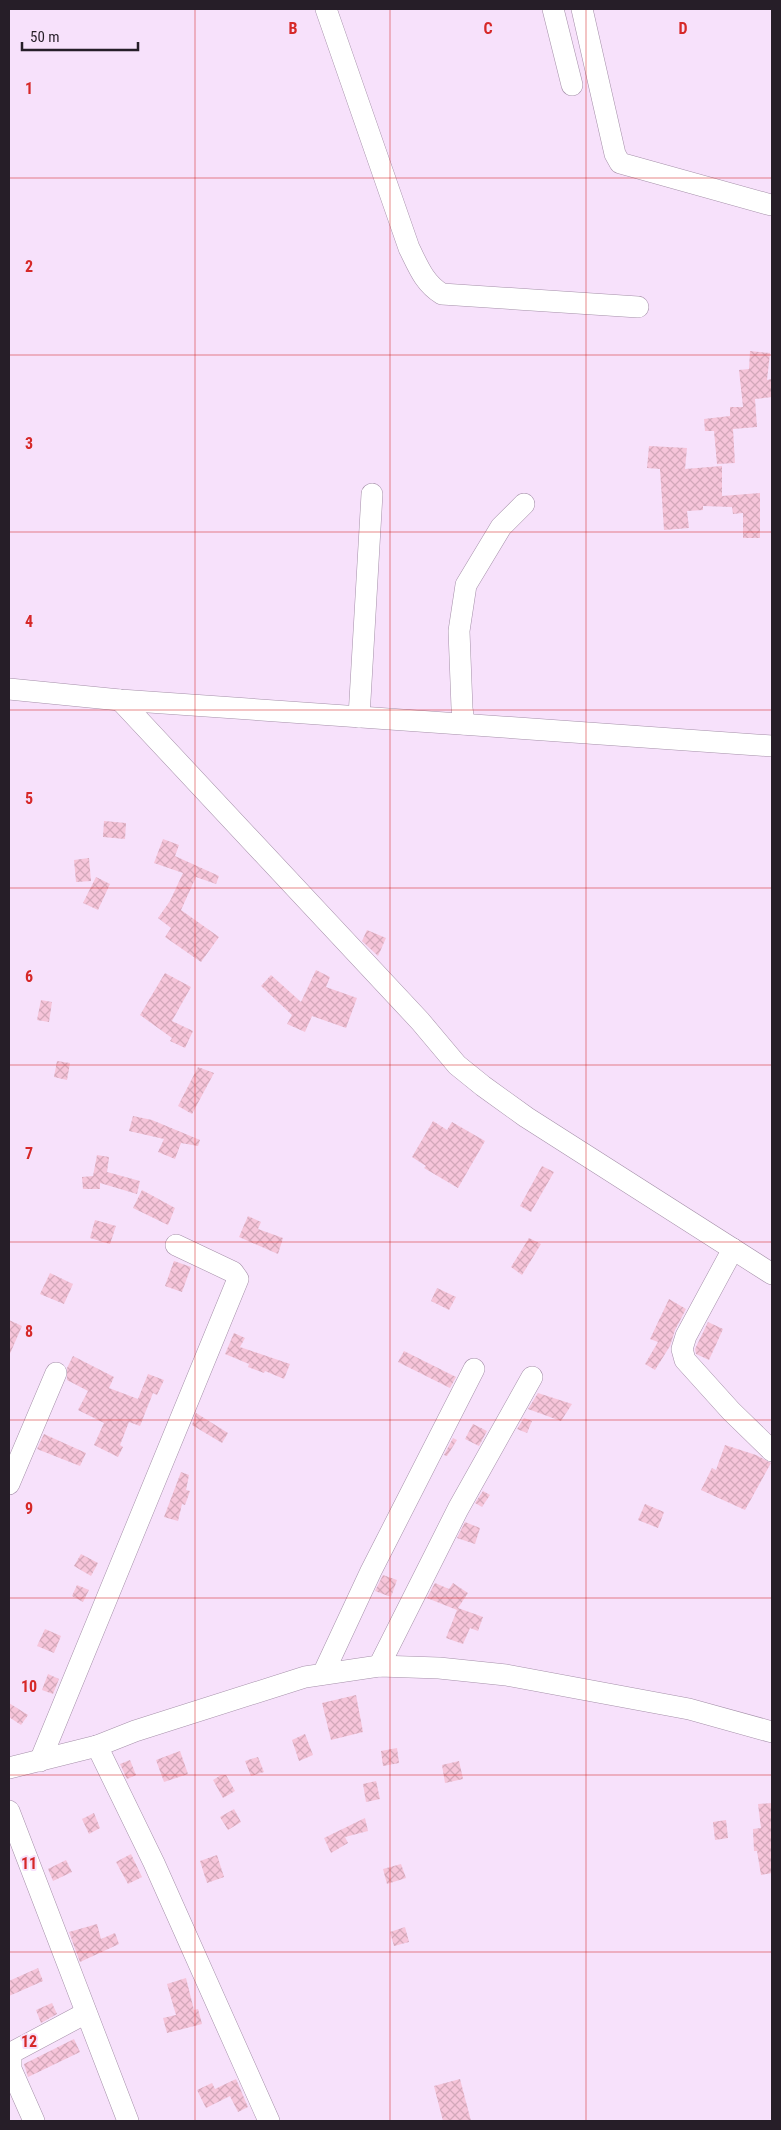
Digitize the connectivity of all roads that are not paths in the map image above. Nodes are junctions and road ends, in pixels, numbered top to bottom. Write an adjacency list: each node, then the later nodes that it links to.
1 (326, 9): 6 (street)
2 (553, 9): 4 (street)
3 (582, 9): 5 (street)
4 (572, 85)
5 (772, 205)
6 (638, 306)
7 (372, 494): 11 (street)
8 (524, 504): 12 (street)
9 (9, 689): 10 (street)
10 (120, 700): 11 (street); 15 (street)
11 (359, 717): 12 (street)
12 (464, 724): 13 (street)
13 (772, 746)
14 (176, 1245): 26 (street)
15 (732, 1249): 16 (street); 20 (street)
16 (772, 1274)
17 (474, 1369): 23 (street)
18 (56, 1373): 21 (street)
19 (532, 1377): 22 (street)
20 (772, 1451)
21 (9, 1484)
22 (379, 1666): 23 (street); 24 (street)
23 (323, 1674): 25 (street)
24 (772, 1732)
25 (97, 1746): 26 (street); 32 (street)
26 (40, 1760): 27 (street)
27 (9, 1768)
28 (9, 1811): 29 (street)
29 (86, 2013): 30 (street); 31 (street)
30 (34, 2121)
31 (128, 2121)
32 (269, 2121)

